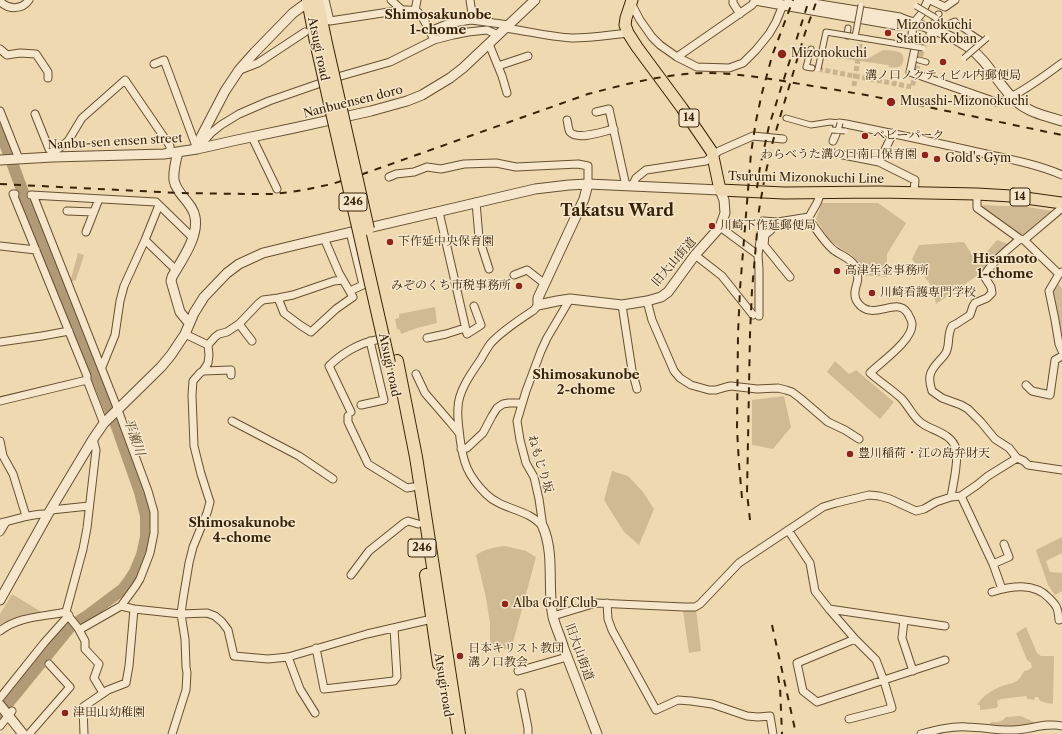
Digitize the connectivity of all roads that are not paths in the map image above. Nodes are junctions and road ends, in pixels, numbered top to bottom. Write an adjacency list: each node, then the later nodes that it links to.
1 (29, 0): 11 (street)
2 (325, 0): 18 (street)
3 (391, 0): 18 (street)
4 (417, 0): 19 (street)
5 (470, 0): 22 (street)
6 (535, 0): 25 (street, Nanbuensen doro)
7 (733, 0): 20 (street)
8 (756, 0): 14 (street); 20 (street)
9 (929, 0): 10 (street); 24 (street)
10 (955, 0)
11 (0, 1)
12 (311, 1): 48 (street); 131 (highway, Atsugi road / 246, bridge)
13 (631, 1): 29 (main road); 40 (street)
14 (786, 2): 16 (street); 40 (street)
15 (859, 5): 32 (street, bridge)
16 (843, 8): 24 (street)
17 (917, 9): 21 (street, bridge)
18 (402, 10): 19 (street)
19 (415, 11): 27 (street)
20 (740, 14): 40 (street)
21 (938, 14)
22 (473, 20): 25 (street); 27 (street)
23 (934, 22): 39 (street, bridge)
24 (913, 24): 51 (street); 51 (street)
25 (507, 26): 29 (street); 30 (street, Nanbuensen doro)
26 (848, 28): 31 (street)
27 (430, 31): 33 (street)
28 (305, 32): 48 (street)
29 (628, 33): 71 (main road, Tsurumi Mizonokuchi Line / 14)
30 (498, 35): 33 (street); 34 (street, Nanbuensen doro)
31 (847, 36): 32 (street, bridge); 47 (street, bridge)
32 (855, 37): 35 (street, bridge)
33 (434, 40): 67 (street)
34 (489, 44): 45 (street); 63 (street, Nanbuensen doro)
35 (923, 48)
36 (0, 49): 49 (street)
37 (811, 49): 46 (street)
38 (528, 56): 45 (street)
39 (967, 56)
40 (677, 57)
41 (919, 60): 42 (street)
42 (926, 62)
43 (1062, 63): 51 (street)
44 (154, 64): 67 (street)
45 (498, 66): 50 (street)
46 (812, 68)
47 (818, 69)
48 (239, 70): 67 (street)
49 (48, 78)
50 (507, 93)
51 (1012, 97): 57 (street)
52 (0, 111): 72 (street)
53 (596, 112): 58 (street)
54 (35, 114): 70 (street)
55 (786, 118): 60 (street, bridge)
56 (567, 120): 58 (street)
57 (1062, 121)
58 (614, 129): 78 (street)
59 (832, 130): 60 (street, bridge)
60 (838, 131): 61 (street, bridge)
61 (845, 131)
62 (893, 133): 66 (street); 74 (street); 75 (street)
63 (252, 137): 65 (street, Nanbuensen doro); 79 (street)
64 (783, 139): 71 (street)
65 (237, 140): 67 (street, Nanbu-sen ensen street)
66 (833, 141)
67 (197, 149): 68 (street, Nanbu-sen ensen street)
68 (174, 152): 70 (street, Nanbu-sen ensen street); 70 (street); 98 (street)
69 (833, 154): 74 (street)
70 (53, 155): 72 (street, Nanbu-sen ensen street)
71 (714, 155): 78 (street); 80 (main road, Tsurumi Mizonokuchi Line / 14)
72 (18, 159): 73 (street, Nanbu-sen ensen street)
73 (0, 160)
74 (879, 162): 82 (street)
75 (1062, 175)
76 (389, 177): 77 (street)
77 (588, 184): 78 (street); 86 (street); 112 (street)
78 (629, 186): 80 (street)
79 (277, 189)
80 (720, 190): 81 (main road, Tsurumi Mizonokuchi Line / 14); 95 (street, 旧大山街道)
81 (820, 193): 82 (main road, Tsurumi Mizonokuchi Line / 14); 93 (street)
82 (914, 193): 84 (main road, Tsurumi Mizonokuchi Line / 14)
83 (15, 194): 103 (street)
84 (977, 194): 87 (main road, Tsurumi Mizonokuchi Line / 14); 100 (street)
85 (99, 199): 88 (street); 91 (street); 132 (street)
86 (476, 202): 92 (street); 107 (street)
87 (1062, 203)
88 (159, 205): 98 (street); 101 (street)
89 (1062, 208): 100 (street)
90 (67, 211): 91 (street)
91 (94, 212): 96 (street)
92 (439, 212): 97 (street); 122 (street)
93 (809, 217): 94 (street); 156 (street)
94 (775, 222): 105 (street); 110 (street)
95 (720, 227): 104 (street, 旧大山街道); 105 (street)
96 (86, 232)
97 (350, 232): 99 (street); 113 (street)
98 (193, 238): 106 (street)
99 (324, 238): 111 (street); 120 (street)
100 (1022, 239): 108 (street); 151 (street)
101 (145, 240): 106 (street); 132 (street)
102 (0, 246): 103 (street)
103 (36, 250): 123 (street)
104 (695, 255): 105 (street); 116 (street, 旧大山街道)
105 (758, 255)
106 (176, 270): 120 (street)
107 (489, 270)
108 (1061, 273): 129 (street)
109 (514, 276): 112 (street)
110 (790, 278)
111 (343, 280): 113 (street); 114 (street)
112 (545, 284): 117 (street)
113 (350, 292): 114 (street)
114 (278, 298): 121 (street)
115 (570, 299): 117 (street, 旧大山街道); 118 (street, 旧大山街道); 140 (street, ねもじり坂)
116 (647, 301): 118 (street, 旧大山街道); 147 (street)
117 (538, 305): 145 (street, 旧大山街道)
118 (622, 305): 138 (street)
119 (474, 306): 122 (street)
120 (189, 323): 124 (street)
121 (239, 324): 126 (street); 128 (street)
122 (466, 328): 125 (street)
123 (69, 330): 127 (street); 136 (street)
124 (185, 334): 128 (street); 142 (street)
125 (427, 338)
126 (252, 341)
127 (0, 342)
128 (208, 345): 133 (street)
129 (1062, 351)
130 (1062, 356): 137 (street)
131 (393, 362): 154 (highway, Atsugi road / 246); 209 (highway, Atsugi road / 246)
132 (102, 367): 142 (street)
133 (203, 371): 135 (street); 175 (street)
134 (416, 374): 145 (street)
135 (231, 375)
136 (87, 380): 139 (street); 144 (street)
137 (1026, 385)
138 (637, 389)
139 (0, 401)
140 (522, 403): 149 (street); 162 (street, ねもじり坂)
141 (361, 405): 154 (street)
142 (118, 410): 144 (street); 172 (street)
143 (232, 421): 153 (street)
144 (106, 422): 146 (street)
145 (460, 434): 149 (street, 旧大山街道)
146 (93, 439): 157 (street); 158 (street)
147 (859, 439)
148 (0, 441): 150 (street)
149 (461, 449): 162 (street, 旧大山街道)
150 (2, 456): 159 (street)
151 (1017, 458): 152 (street); 155 (street)
152 (1062, 470)
153 (333, 479)
154 (412, 487): 161 (highway, Atsugi road / 246)
155 (961, 496): 156 (street); 166 (street)
156 (951, 497): 163 (street)
157 (89, 506): 158 (street); 176 (street)
158 (50, 512): 159 (street); 170 (street)
159 (26, 516): 160 (street)
160 (3, 522): 164 (street)
161 (418, 524): 167 (street); 178 (highway, Atsugi road / 246)
162 (544, 527): 177 (street, 旧大山街道)
163 (788, 530): 171 (street); 174 (street)
164 (0, 532)
165 (1004, 544): 166 (street)
166 (993, 564): 168 (street)
167 (351, 575)
168 (1002, 589): 169 (street); 179 (street)
169 (992, 592)
170 (0, 600)
171 (607, 603): 177 (street); 212 (street)
172 (121, 606): 173 (street); 183 (street)
173 (134, 609): 175 (street); 194 (street)
174 (829, 609): 180 (street); 185 (street)
175 (181, 614): 187 (street); 207 (street)
176 (68, 615): 183 (street); 184 (street); 196 (street)
177 (553, 616): 188 (street, 旧大山街道)
178 (432, 619): 182 (street); 208 (highway, Atsugi road / 246)
179 (1062, 619)
180 (904, 620): 181 (street); 192 (street)
181 (945, 626)
182 (394, 628): 186 (street); 186 (street)
183 (79, 629): 194 (street)
184 (0, 631)
185 (855, 639): 193 (street); 193 (street)
186 (316, 648): 187 (street)
187 (288, 657): 198 (street)
188 (568, 657): 191 (street); 211 (street, 旧大山街道)
189 (945, 660): 192 (street)
190 (49, 664): 205 (street)
191 (518, 671)
192 (913, 671): 193 (street)
193 (884, 681): 200 (street)
194 (103, 693): 206 (street)
195 (521, 693): 210 (street)
196 (0, 698)
197 (0, 705): 199 (street)
198 (315, 713)
199 (9, 714): 201 (street); 204 (street)
200 (849, 720)
201 (0, 726)
202 (1062, 726): 203 (street)
203 (991, 731): 213 (street)
204 (23, 734)
205 (29, 734)
206 (84, 734)
207 (172, 734)
208 (451, 734)
209 (459, 734)
210 (528, 734)
211 (597, 734)
212 (773, 734)
213 (921, 734)

